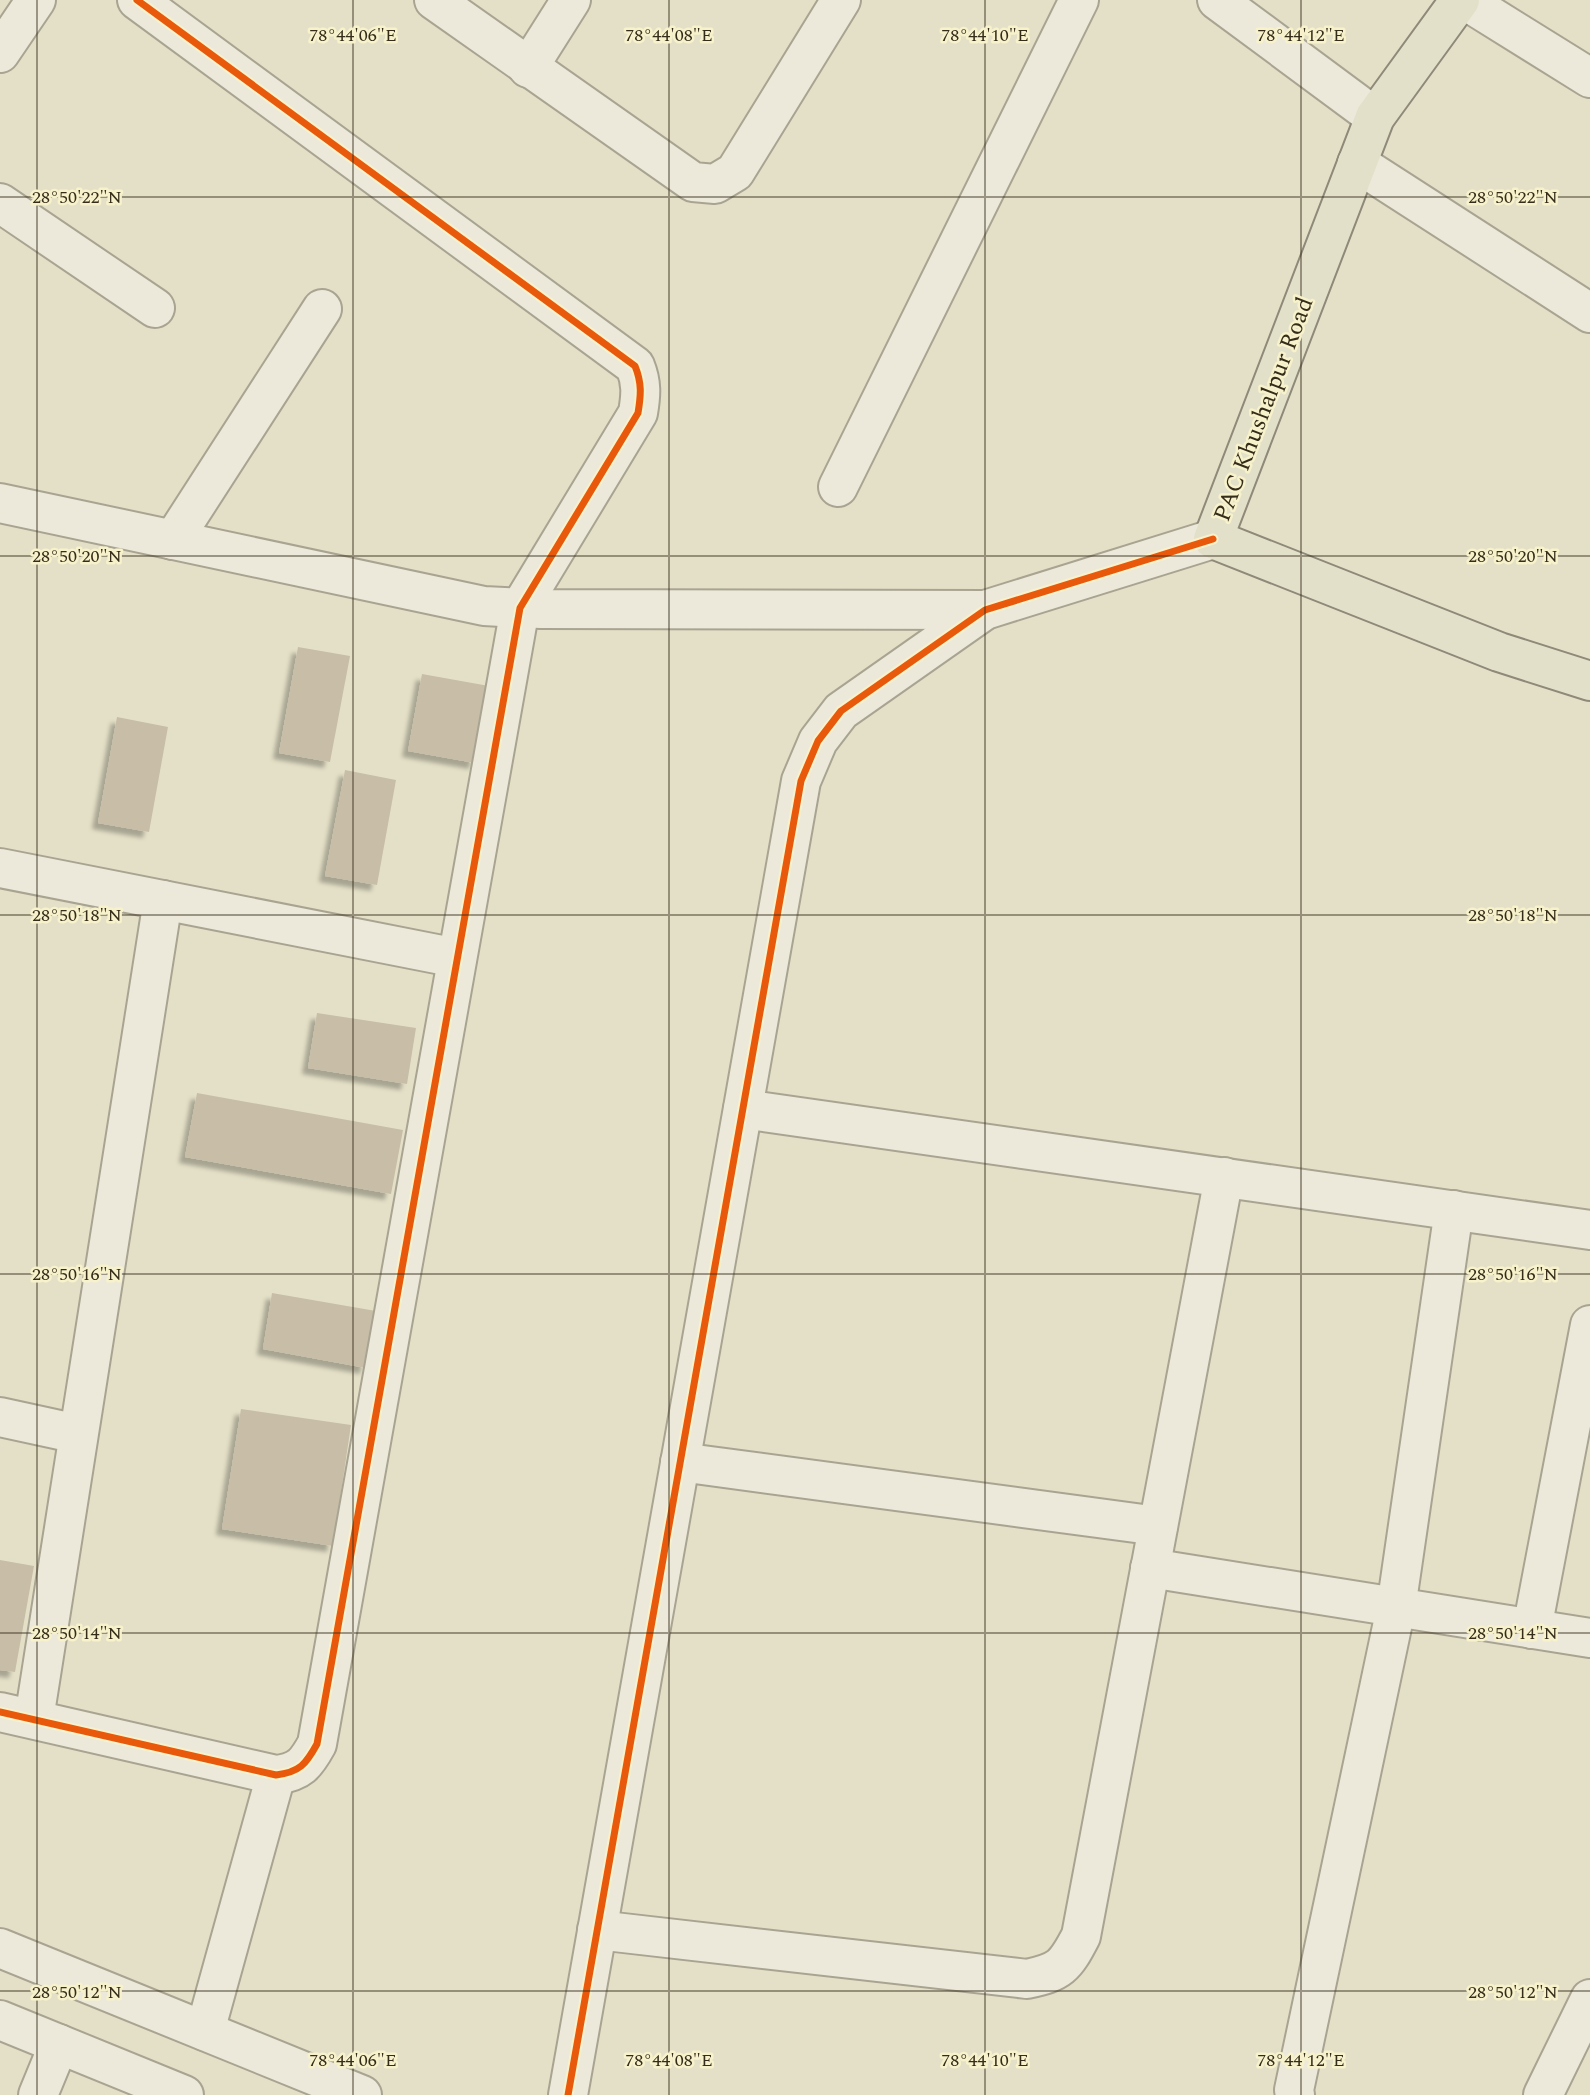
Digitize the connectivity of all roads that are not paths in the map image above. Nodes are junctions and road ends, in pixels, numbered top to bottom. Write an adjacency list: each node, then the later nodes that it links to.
1 (36, 0): 10 (street)
2 (137, 0): 23 (street)
3 (434, 0): 11 (street)
4 (570, 0): 11 (street)
5 (841, 0): 11 (street)
6 (1079, 0): 19 (street)
7 (1217, 0): 13 (street)
8 (1517, 0): 9 (street)
9 (1462, 6): 12 (street); 13 (main road, PAC Khushalpur Road)
10 (0, 53)
11 (528, 68)
12 (1590, 78)
13 (1375, 117): 14 (main road, PAC Khushalpur Road)
14 (1357, 163): 18 (street); 21 (main road, PAC Khushalpur Road)
15 (0, 203): 16 (street)
16 (155, 308)
17 (323, 309): 22 (street)
18 (1590, 313)
19 (838, 487)
20 (0, 503): 22 (street)
21 (1213, 539): 24 (street); 25 (main road, PAC Khushalpur Road)
22 (173, 540): 23 (street)
23 (520, 608): 24 (street); 28 (street)
24 (985, 610): 29 (street)
25 (1590, 681)
26 (0, 868): 27 (street)
27 (163, 900): 28 (street); 35 (street)
28 (457, 958): 43 (street)
29 (743, 1109): 30 (street); 36 (street)
30 (1224, 1177): 31 (street); 37 (street)
31 (1454, 1210): 32 (street); 39 (street)
32 (1590, 1230)
33 (1590, 1325): 40 (street)
34 (0, 1418): 35 (street)
35 (79, 1434): 42 (street)
36 (680, 1462): 37 (street); 44 (street)
37 (1158, 1526): 38 (street)
38 (1150, 1568): 39 (street); 44 (street)
39 (1396, 1608): 40 (street); 54 (street)
40 (1532, 1629): 41 (street)
41 (1590, 1638)
42 (17, 1715): 43 (street)
43 (276, 1776): 48 (street)
44 (597, 1930): 53 (street)
45 (0, 1948): 48 (street)
46 (1590, 1999): 55 (street)
47 (0, 2020): 49 (street)
48 (205, 2031): 52 (street)
49 (59, 2043): 50 (street); 51 (street)
50 (38, 2095)
51 (184, 2095)
52 (362, 2095)
53 (568, 2095)
54 (1295, 2095)
55 (1543, 2095)

